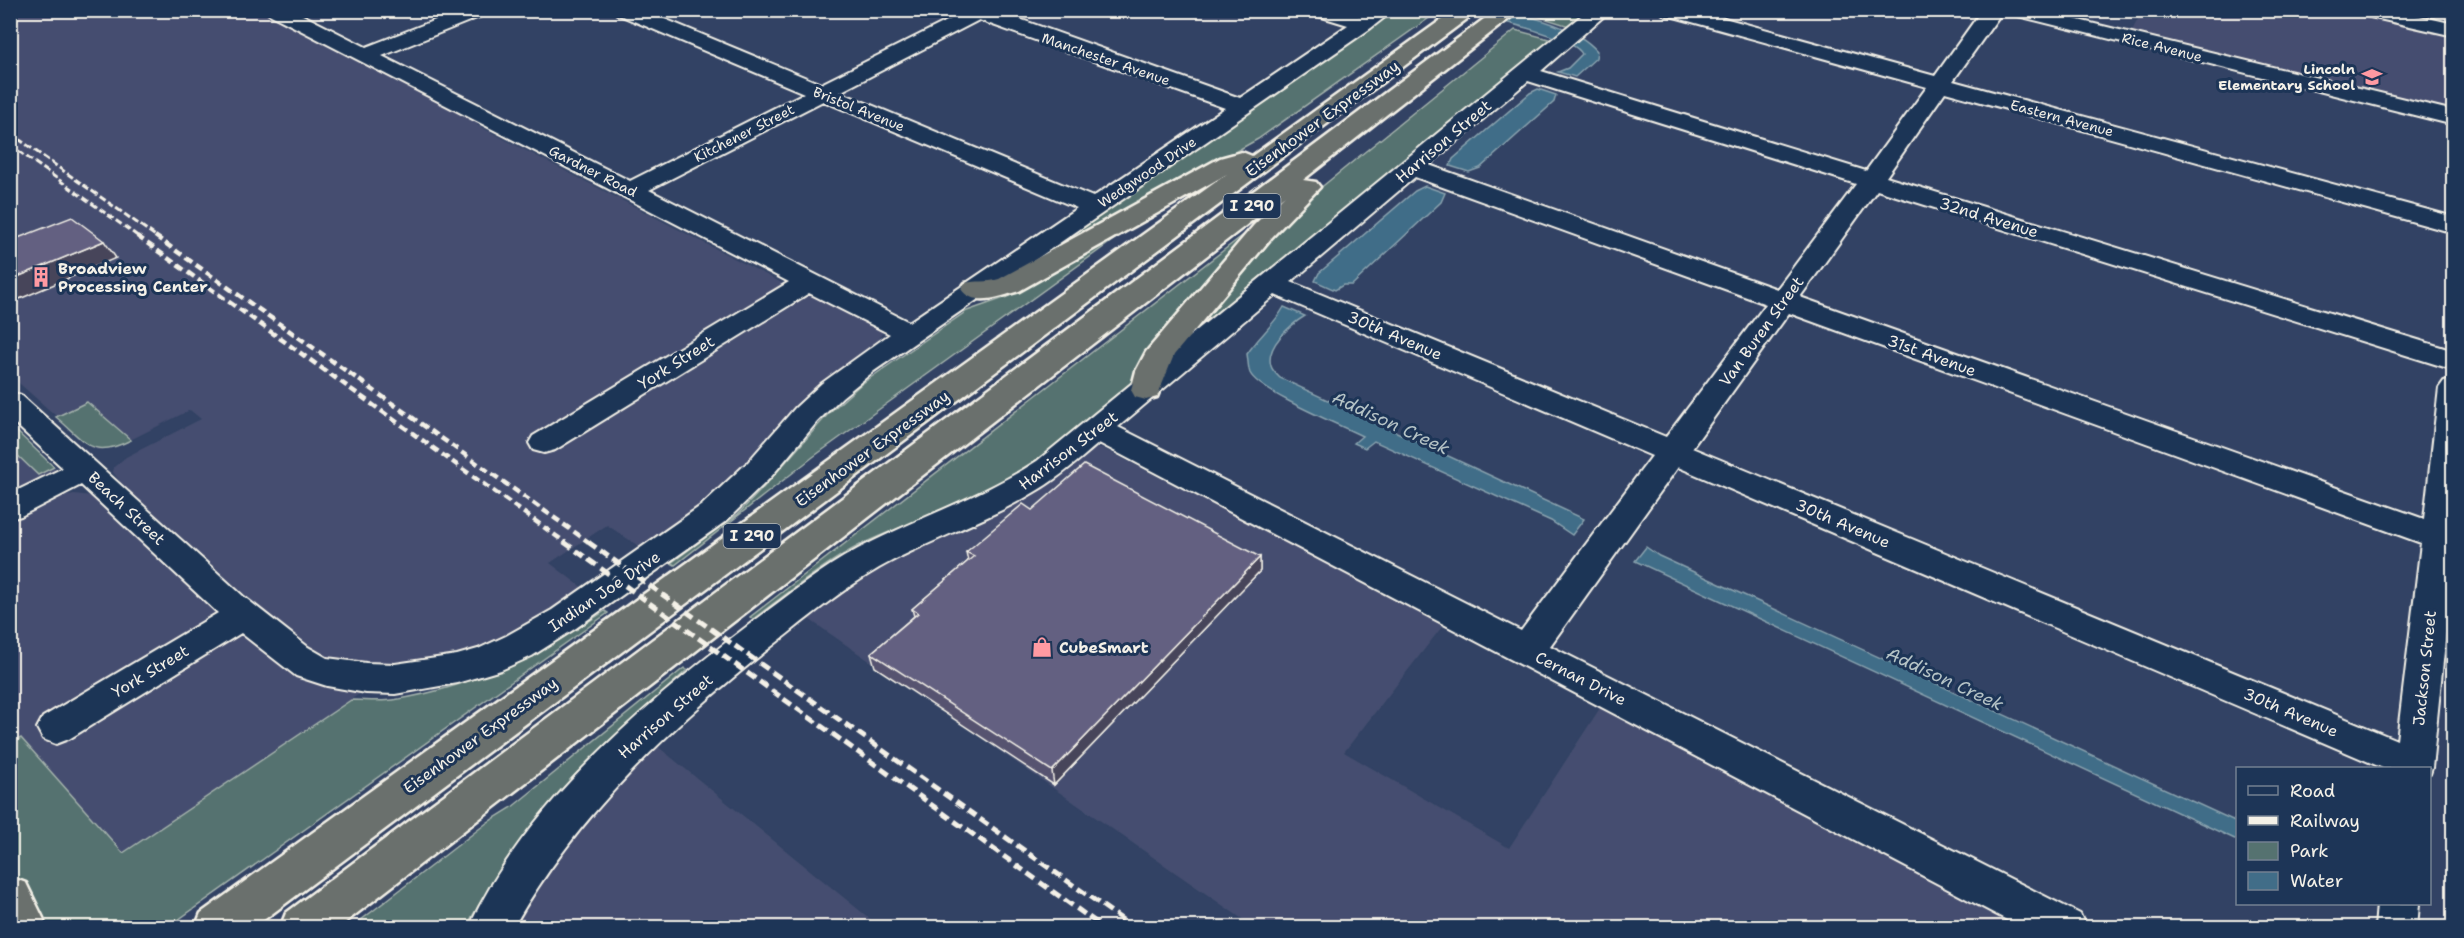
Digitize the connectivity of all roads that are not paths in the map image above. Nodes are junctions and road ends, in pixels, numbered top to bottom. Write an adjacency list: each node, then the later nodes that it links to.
1 (276, 10): 16 (street, Gardner Road)
2 (480, 10): 16 (street)
3 (624, 10): 19 (street, Bristol Avenue)
4 (1319, 10): 14 (street)
5 (1384, 10): 14 (street, Wedgwood Drive)
6 (1510, 10): 13 (highway, Eisenhower Expressway / I 290)
7 (1601, 10): 17 (street, Harrison Street)
8 (1670, 10): 18 (street, Eastern Avenue)
9 (1993, 10): 18 (street, Van Buren Street)
10 (2010, 10): 22 (street, Rice Avenue)
11 (2364, 10): 15 (street)
12 (977, 12): 19 (street, Kitchener Street); 20 (street, Manchester Avenue)
13 (1470, 20): 21 (highway, Eisenhower Expressway / I 290); 23 (highway, Eisenhower Expressway / I 290)
14 (1364, 24): 20 (street, Wedgwood Drive)
15 (2454, 30)
16 (365, 55): 26 (street, Gardner Road)
17 (1524, 73): 24 (street, Harrison Street); 25 (street, 32nd Avenue)
18 (1939, 84): 25 (street, Van Buren Street); 28 (street, Eastern Avenue)
19 (821, 93): 26 (street, Kitchener Street); 27 (street, Bristol Avenue)
20 (1243, 107): 27 (street, Wedgwood Drive)
21 (1377, 111): 36 (highway); 52 (highway, Eisenhower Expressway / I 290)
22 (2454, 118)
23 (1287, 145): 31 (highway); 51 (highway, Eisenhower Expressway / I 290)
24 (1411, 167): 30 (street, Harrison Street); 32 (street, 31st Avenue)
25 (1871, 181): 32 (street, Van Buren Street); 34 (street, 32nd Avenue)
26 (631, 190): 29 (street, Gardner Road)
27 (1095, 207): 31 (street, Wedgwood Drive)
28 (2454, 225)
29 (808, 282): 33 (street, Gardner Road); 39 (street, York Street)
30 (1273, 284): 36 (street, Harrison Street); 40 (street, 30th Avenue)
31 (975, 289): 33 (street, Wedgwood Drive)
32 (1783, 301): 40 (street, Van Buren Street); 43 (street, 31st Avenue)
33 (909, 333): 44 (street, Indian Joe Drive)
34 (2454, 361)
35 (2454, 388): 43 (street, Jackson Street)
36 (1146, 390): 38 (street, Harrison Street)
37 (10, 402): 41 (street, Beach Street)
38 (1097, 429): 45 (street, Cernan Drive); 53 (street, Harrison Street)
39 (544, 443)
40 (1674, 451): 45 (street, Van Buren Street); 47 (street, 30th Avenue)
41 (85, 470): 42 (street); 44 (street, Beach Street)
42 (10, 508)
43 (2446, 540): 47 (street, Jackson Street)
44 (243, 615): 46 (street, York Street)
45 (1527, 650): 54 (street, Cernan Drive)
46 (56, 728)
47 (2413, 766)
48 (10, 897): 50 (highway)
49 (2398, 905): 55 (street)
50 (22, 927)
51 (217, 927)
52 (302, 927)
53 (490, 927)
54 (2065, 927)
55 (2396, 927)

